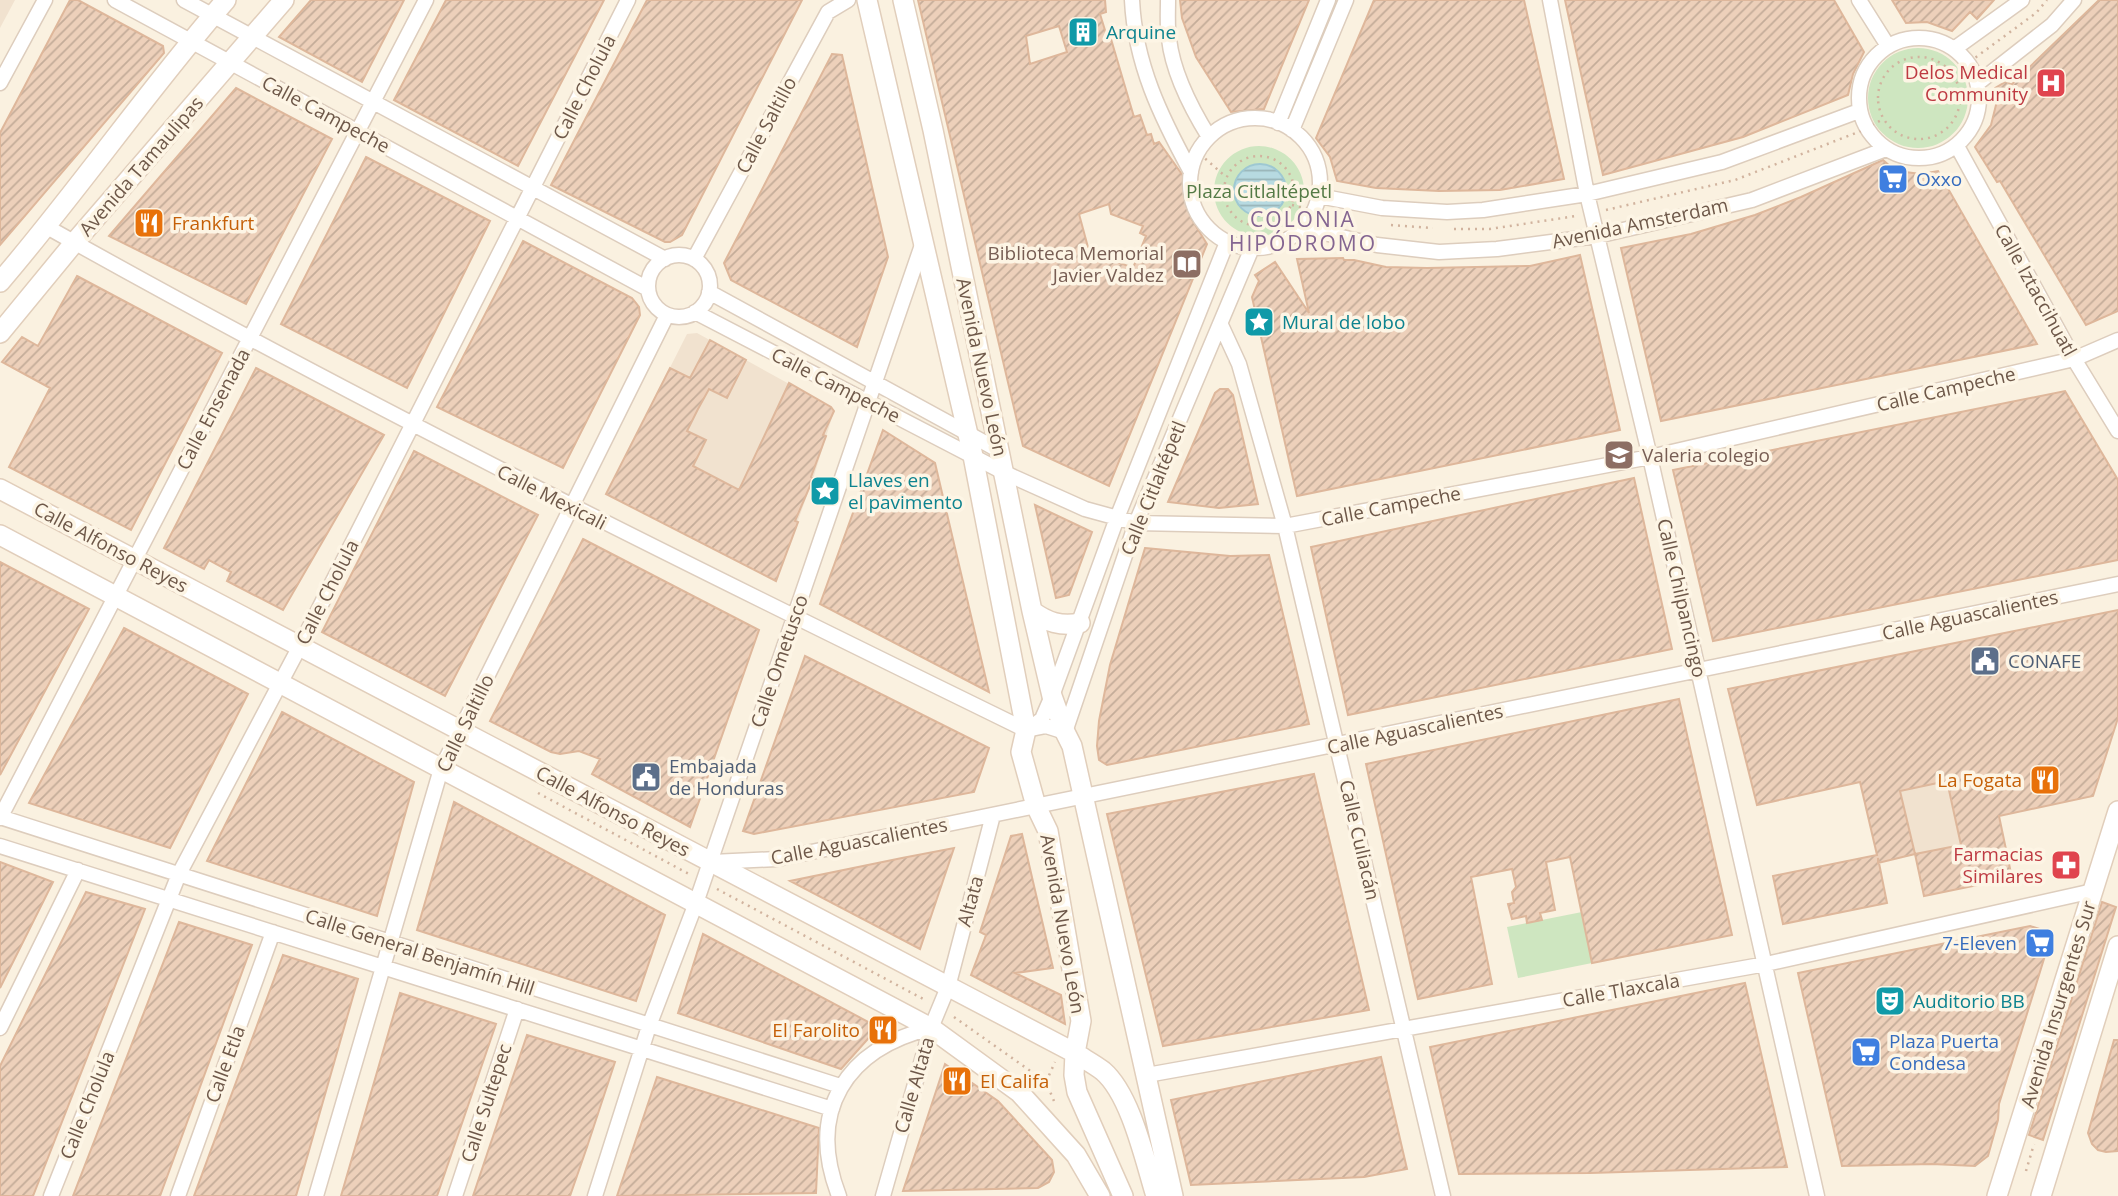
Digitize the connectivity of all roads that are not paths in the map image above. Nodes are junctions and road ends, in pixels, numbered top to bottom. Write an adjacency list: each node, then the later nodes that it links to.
1 (44, 0): 25 (street)
2 (115, 0): 21 (street, Calle Campeche)
3 (184, 0): 19 (street, Calle Campeche)
4 (226, 0): 19 (main road, Avenida Tamaulipas)
5 (284, 0): 20 (main road, Avenida Tamaulipas)
6 (426, 0): 27 (street, Calle Ensenada)
7 (628, 0): 36 (street, Calle Cholula)
8 (848, 0): 48 (street, Calle Saltillo)
9 (867, 0): 45 (main road, Avenida Nuevo León)
10 (903, 0): 64 (main road, Avenida Nuevo León)
11 (1132, 0): 35 (street)
12 (1168, 0): 32 (street)
13 (1328, 0): 29 (street)
14 (1346, 0): 30 (street)
15 (1549, 0): 37 (street, Calle Chilpancingo)
16 (1859, 0): 22 (street)
17 (2022, 0): 23 (street)
18 (2074, 0): 26 (street)
19 (213, 16): 20 (street, Calle Campeche); 21 (main road, Avenida Tamaulipas)
20 (253, 37): 24 (main road, Avenida Tamaulipas); 27 (street, Calle Campeche)
21 (192, 41): 24 (street, Calle Campeche); 40 (main road, Avenida Tamaulipas)
22 (1888, 46): 23 (street); 28 (street)
23 (1954, 49): 26 (street)
24 (231, 63): 31 (street, Calle Campeche); 44 (main road, Avenida Tamaulipas)
25 (0, 83)
26 (1978, 83): 33 (street)
27 (373, 102): 31 (street, Calle Ensenada); 36 (street, Calle Campeche)
28 (1859, 111): 34 (street); 37 (street, Avenida Amsterdam)
29 (1278, 123): 30 (street); 32 (street)
30 (1292, 130): 38 (street)
31 (358, 131): 39 (street, Calle Campeche); 56 (street, Calle Ensenada)
32 (1209, 137): 35 (street)
33 (1956, 146): 34 (street); 58 (street, Calle Iztaccihuatl)
34 (1886, 149): 42 (street, Avenida Amsterdam)
35 (1191, 172): 43 (street)
36 (533, 187): 39 (street, Calle Cholula); 47 (street, Calle Campeche)
37 (1587, 194): 38 (street, Avenida Amsterdam); 42 (street, Calle Chilpancingo)
38 (1319, 196): 41 (street)
39 (517, 218): 50 (street, Calle Campeche); 61 (street, Calle Cholula)
40 (47, 228): 44 (street, Calle Mexicali); 49 (main road, Avenida Tamaulipas)
41 (1302, 228): 42 (street, Avenida Amsterdam); 46 (street)
42 (1597, 236): 66 (street, Calle Chilpancingo)
43 (1227, 242): 46 (street); 70 (street, Calle Citlaltépetl)
44 (74, 243): 55 (main road, Avenida Tamaulipas); 56 (street, Calle Mexicali)
45 (922, 245): 59 (street, Calle Ometusco); 63 (main road, Avenida Nuevo León)
46 (1252, 248): 54 (street, Calle Citlaltépetl)
47 (665, 258): 48 (street); 50 (street)
48 (694, 259): 51 (street)
49 (0, 282)
50 (648, 289): 53 (street)
51 (709, 292): 52 (street); 59 (street, Calle Campeche)
52 (695, 312): 53 (street); 60 (street, Calle Campeche)
53 (667, 315): 69 (street, Calle Saltillo)
54 (1221, 325): 71 (street, Calle Citlaltépetl); 72 (street, Calle Culiacán)
55 (0, 333)
56 (249, 340): 61 (street, Calle Mexicali); 74 (street, Calle Ensenada)
57 (2118, 340): 58 (street, Calle Campeche)
58 (2074, 359): 62 (street, Calle Iztaccihuatl); 66 (street, Calle Campeche)
59 (876, 383): 60 (street, Calle Ometusco); 63 (street, Calle Campeche)
60 (869, 402): 65 (street, Calle Campeche); 78 (street, Calle Ometusco)
61 (412, 425): 69 (street, Calle Mexicali); 80 (street, Calle Cholula)
62 (2118, 431)
63 (967, 433): 64 (street, Calle Campeche); 65 (main road, Avenida Nuevo León)
64 (1000, 451): 67 (main road, Avenida Nuevo León)
65 (973, 456): 67 (street, Calle Campeche); 84 (main road, Avenida Nuevo León)
66 (1650, 457): 72 (street, Calle Campeche); 81 (street, Calle Chilpancingo)
67 (1004, 473): 70 (street, Calle Campeche); 77 (main road, Avenida Nuevo León)
68 (0, 489): 74 (main road, Calle Alfonso Reyes)
69 (572, 507): 78 (street, Calle Mexicali); 85 (street, Calle Saltillo)
70 (1117, 518): 71 (street, Calle Campeche); 79 (street, Calle Citlaltépetl)
71 (1136, 523): 72 (street, Calle Campeche); 86 (street, Calle Citlaltépetl)
72 (1285, 527): 87 (street, Calle Culiacán)
73 (0, 535): 76 (main road, Calle Alfonso Reyes)
74 (135, 558): 76 (street, Calle Ensenada); 80 (main road, Calle Alfonso Reyes)
75 (2118, 584): 81 (street, Calle Aguascalientes)
76 (116, 595): 82 (main road, Calle Alfonso Reyes); 93 (street, Calle Ensenada)
77 (1032, 611): 79 (main road); 83 (main road, Avenida Nuevo León)
78 (794, 617): 84 (street, Calle Mexicali); 95 (street, Calle Ometusco)
79 (1080, 623): 83 (street, Calle Citlaltépetl)
80 (300, 646): 82 (street, Calle Cholula); 85 (main road, Calle Alfonso Reyes)
81 (1699, 670): 87 (street, Calle Aguascalientes); 104 (street, Calle Chilpancingo)
82 (280, 682): 88 (main road, Calle Alfonso Reyes); 97 (street, Calle Cholula)
83 (1052, 696): 84 (street); 86 (main road, Avenida Nuevo León)
84 (1026, 730): 86 (street); 90 (main road, Avenida Nuevo León)
85 (460, 731): 88 (street, Calle Saltillo); 95 (main road, Calle Alfonso Reyes)
86 (1065, 733): 89 (main road, Avenida Nuevo León)
87 (1337, 745): 89 (street, Calle Aguascalientes); 111 (street, Calle Culiacán)
88 (441, 769): 100 (main road, Calle Alfonso Reyes); 102 (street, Calle Saltillo)
89 (1084, 796): 90 (street, Calle Aguascalientes); 114 (main road, Avenida Nuevo León)
90 (1036, 806): 92 (street, Calle Aguascalientes); 113 (main road, Avenida Nuevo León)
91 (2118, 811): 98 (main road, Avenida Insurgentes Sur)
92 (993, 815): 95 (street, Calle Aguascalientes); 106 (street, Altata)
93 (0, 817): 97 (street, Calle General Benjamín Hill)
94 (0, 846): 96 (street, Calle General Benjamín Hill)
95 (710, 862): 100 (street, Calle Ometusco); 106 (main road, Calle Alfonso Reyes)
96 (78, 870): 99 (street, Calle General Benjamín Hill); 109 (street)
97 (178, 874): 99 (street, Calle Cholula); 102 (street, Calle General Benjamín Hill)
98 (2093, 891): 104 (street, Calle Tlaxcala); 130 (main road, Avenida Insurgentes Sur)
99 (169, 899): 101 (street, Calle General Benjamín Hill); 117 (street, Calle Cholula)
100 (696, 904): 108 (street, Calle Ometusco); 110 (main road, Calle Alfonso Reyes)
101 (273, 932): 105 (street, Calle General Benjamín Hill); 118 (street, Calle Etla)
102 (391, 942): 105 (street, Calle Saltillo); 108 (street, Calle General Benjamín Hill)
103 (2118, 946): 131 (main road, Avenida Insurgentes Sur)
104 (1766, 964): 111 (street, Calle Tlaxcala); 129 (street, Calle Chilpancingo)
105 (383, 967): 107 (street, Calle General Benjamín Hill); 119 (street, Calle Saltillo)
106 (948, 987): 110 (street, Altata); 113 (main road, Calle Alfonso Reyes)
107 (517, 1009): 112 (street, Calle General Benjamín Hill); 120 (street, Calle Sultepec)
108 (649, 1026): 112 (street, Calle Ometusco); 115 (street, Calle General Benjamín Hill)
109 (0, 1028)
110 (931, 1028): 115 (street, Calle Altata); 123 (street, Calle Altata); 124 (main road, Calle Alfonso Reyes)
111 (1405, 1029): 114 (street, Calle Tlaxcala); 128 (street, Calle Culiacán)
112 (642, 1049): 116 (street, Calle General Benjamín Hill); 121 (street, Calle Ometusco)
113 (1068, 1050): 125 (main road, Avenida Nuevo León); 126 (main road, Calle Alfonso Reyes)
114 (1147, 1075): 127 (main road, Avenida Nuevo León)
115 (840, 1086): 116 (street, Calle Altata)
116 (832, 1109): 122 (street, Calle Altata)
117 (51, 1196)
118 (178, 1196)
119 (316, 1196)
120 (455, 1196)
121 (595, 1196)
122 (839, 1196)
123 (883, 1196)
124 (1100, 1196)
125 (1123, 1196)
126 (1156, 1196)
127 (1173, 1196)
128 (1443, 1196)
129 (1817, 1196)
130 (1997, 1196)
131 (2041, 1196)

